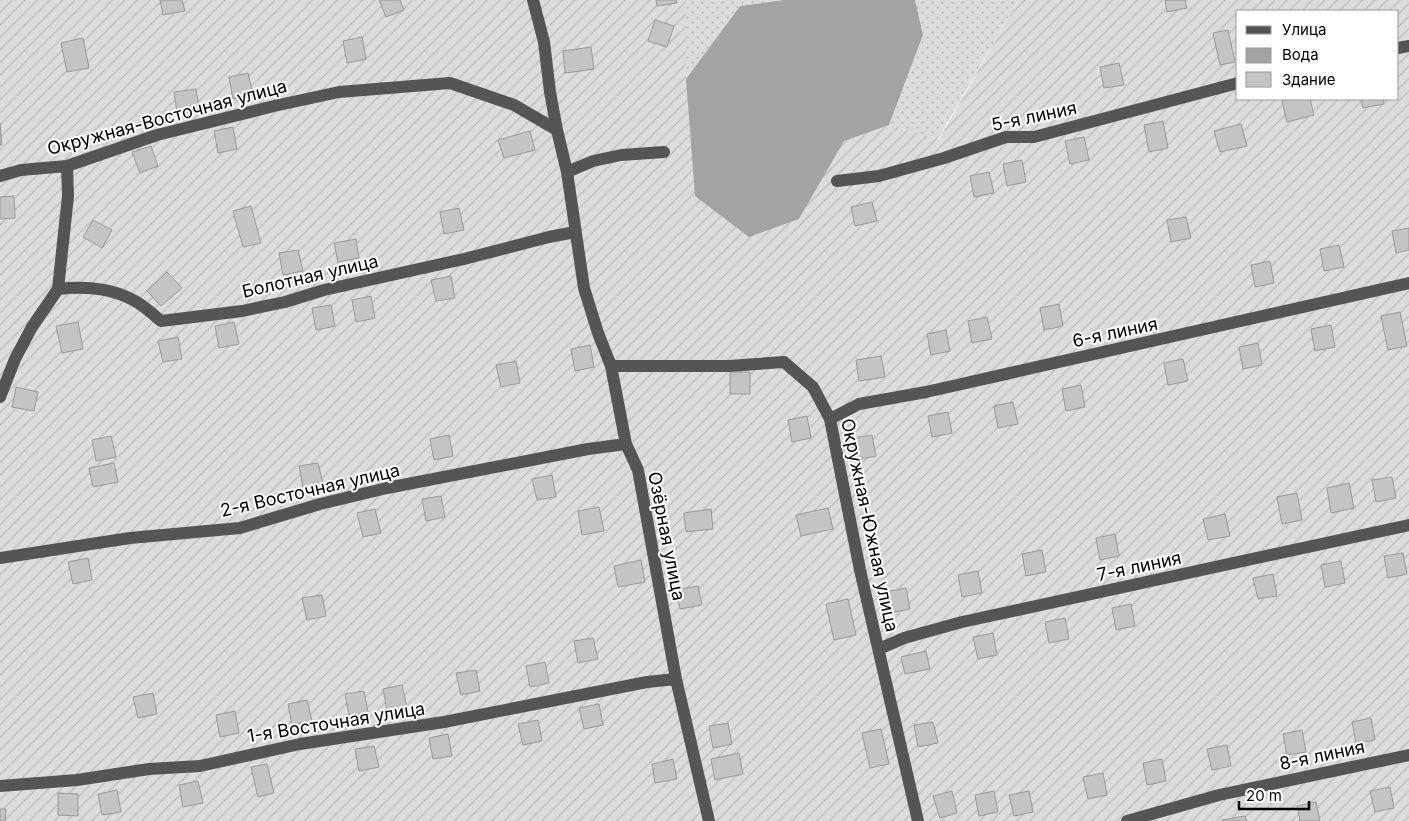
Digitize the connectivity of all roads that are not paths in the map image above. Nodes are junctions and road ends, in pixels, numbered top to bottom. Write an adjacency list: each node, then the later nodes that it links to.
1 (533, 0): 3 (street)
2 (1236, 84): 8 (street, 5-я линия)
3 (558, 130): 5 (street, Окружная-Восточная улица); 6 (street)
4 (664, 152): 6 (street)
5 (67, 166): 7 (street, Окружная-Восточная улица); 11 (street)
6 (567, 172): 9 (street)
7 (0, 176)
8 (836, 181)
9 (575, 232): 11 (street, Болотная улица); 12 (street, Озёрная улица)
10 (1409, 283): 14 (street, 6-я линия)
11 (58, 289): 13 (street)
12 (611, 366): 14 (street, Окружная-Южная улица); 15 (street, Озёрная улица)
13 (0, 397)
14 (830, 418): 18 (street, Окружная-Южная улица)
15 (626, 444): 17 (street, 2-я Восточная улица); 19 (street, Озёрная улица)
16 (1409, 525): 18 (street, 7-я линия)
17 (0, 558)
18 (879, 649): 23 (street, Окружная-Южная улица)
19 (676, 679): 21 (street, 1-я Восточная улица); 22 (street, Озёрная улица)
20 (1409, 755): 24 (street, 8-я линия)
21 (0, 786)
22 (709, 821)
23 (918, 821)
24 (1127, 821)

